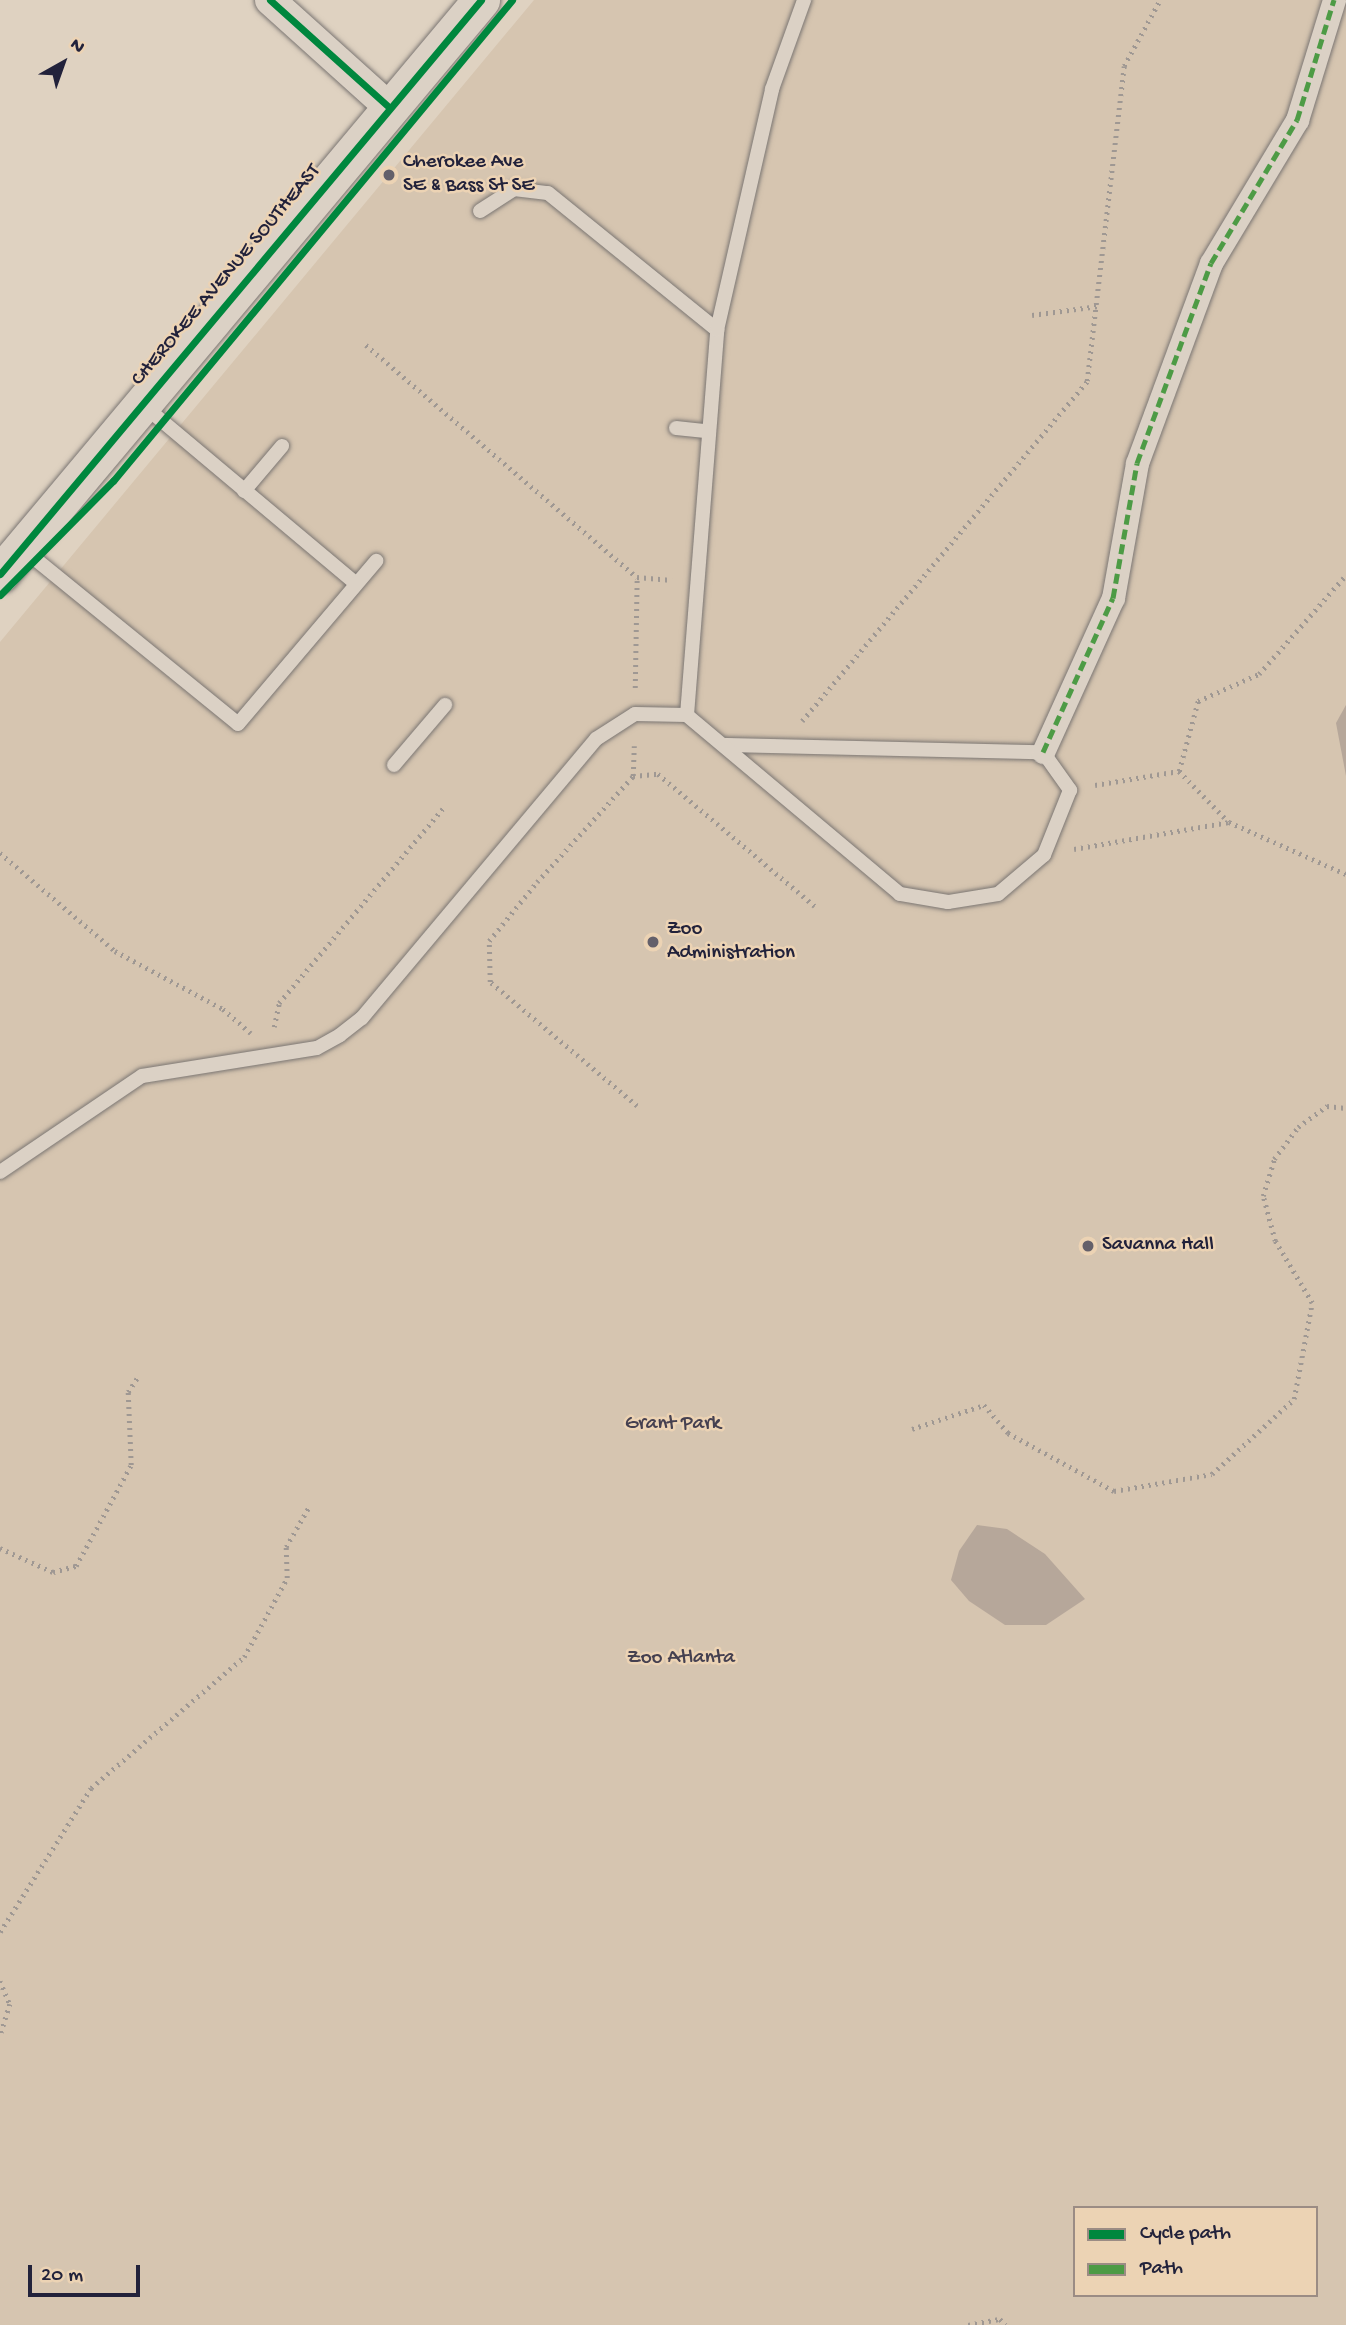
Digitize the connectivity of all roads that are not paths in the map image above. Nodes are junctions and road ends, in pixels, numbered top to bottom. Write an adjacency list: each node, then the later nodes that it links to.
1 (270, 0): 5 (street)
2 (481, 0): 5 (street, CHEROKEE AVENUE SOUTHEAST)
3 (804, 0): 7 (lane)
4 (1334, 0): 19 (street)
5 (390, 108): 8 (street, CHEROKEE AVENUE SOUTHEAST)
6 (480, 211): 7 (lane)
7 (717, 330): 10 (lane)
8 (142, 405): 12 (lane); 13 (street, CHEROKEE AVENUE SOUTHEAST)
9 (676, 428): 10 (lane)
10 (706, 431): 17 (lane)
11 (282, 446): 12 (lane)
12 (244, 491): 15 (lane)
13 (11, 561): 15 (lane)
14 (376, 561): 15 (lane)
15 (356, 584)
16 (445, 705): 20 (lane)
17 (687, 715): 18 (lane); 21 (lane)
18 (724, 745): 19 (lane); 19 (lane)
19 (1043, 751)
20 (394, 765)
21 (0, 1172)

